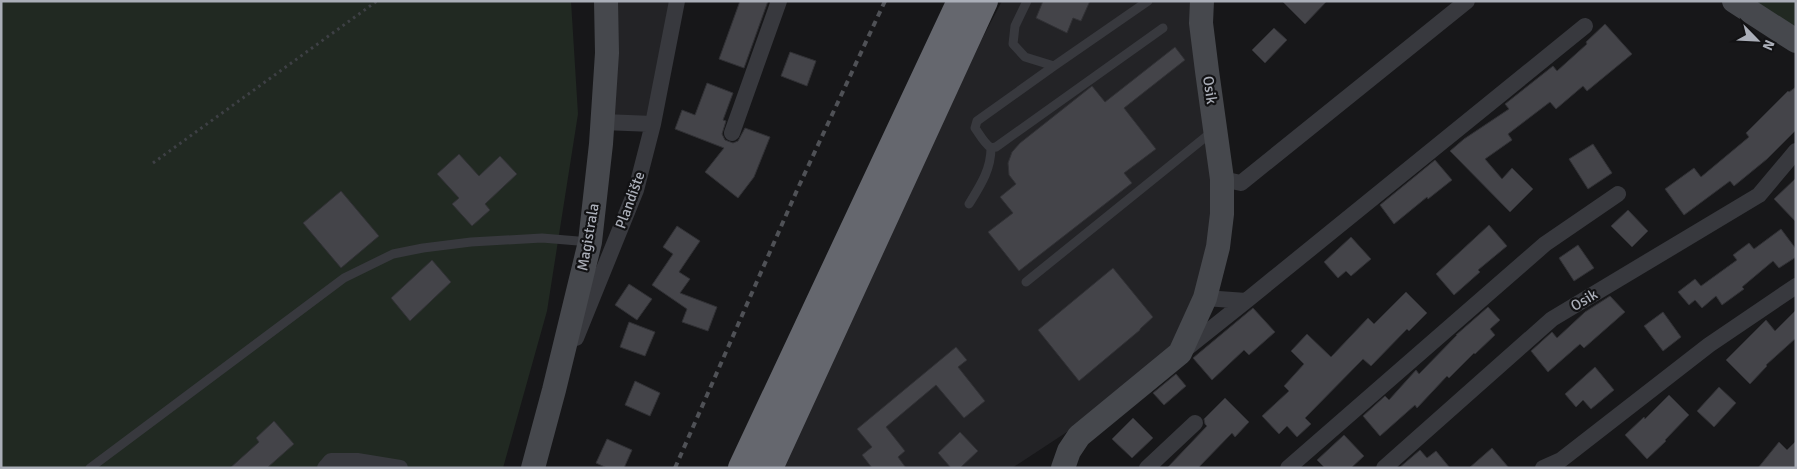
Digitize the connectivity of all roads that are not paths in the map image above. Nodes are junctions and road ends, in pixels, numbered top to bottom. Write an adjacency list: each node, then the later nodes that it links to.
1 (606, 1): 15 (main road, Magistrala)
2 (677, 1): 16 (street, Plandište)
3 (779, 1): 18 (street)
4 (961, 1): 36 (highway)
5 (984, 1): 37 (highway)
6 (1027, 1): 14 (lane)
7 (1148, 1): 14 (lane)
8 (1202, 1): 17 (main road, Osik)
9 (1467, 1): 21 (street)
10 (1734, 1): 13 (main road)
11 (1585, 26): 28 (street, Osik)
12 (1163, 28): 19 (lane)
13 (1796, 41)
14 (1054, 66): 19 (lane)
15 (603, 122): 16 (street); 24 (main road, Magistrala)
16 (653, 124): 30 (street, Plandište)
17 (1215, 129): 21 (main road, Osik); 25 (lane)
18 (732, 133)
19 (991, 148): 23 (lane)
20 (1796, 151): 41 (street, Osik)
21 (1222, 179): 27 (main road, Osik)
22 (1618, 194): 40 (street)
23 (969, 204)
24 (590, 242): 30 (main road, Magistrala); 32 (lane)
25 (1026, 282)
26 (1796, 286): 42 (street)
27 (1205, 298): 28 (street); 29 (main road, Osik)
28 (1246, 301): 29 (street, Osik)
29 (1180, 353): 38 (main road, Osik)
30 (554, 390): 35 (main road, Magistrala)
31 (1195, 422): 39 (street)
32 (90, 468)
33 (325, 468): 34 (street)
34 (400, 468)
35 (533, 468)
36 (742, 468)
37 (769, 468)
38 (1064, 468)
39 (1147, 468)
40 (1288, 468)
41 (1384, 468)
42 (1543, 468)

